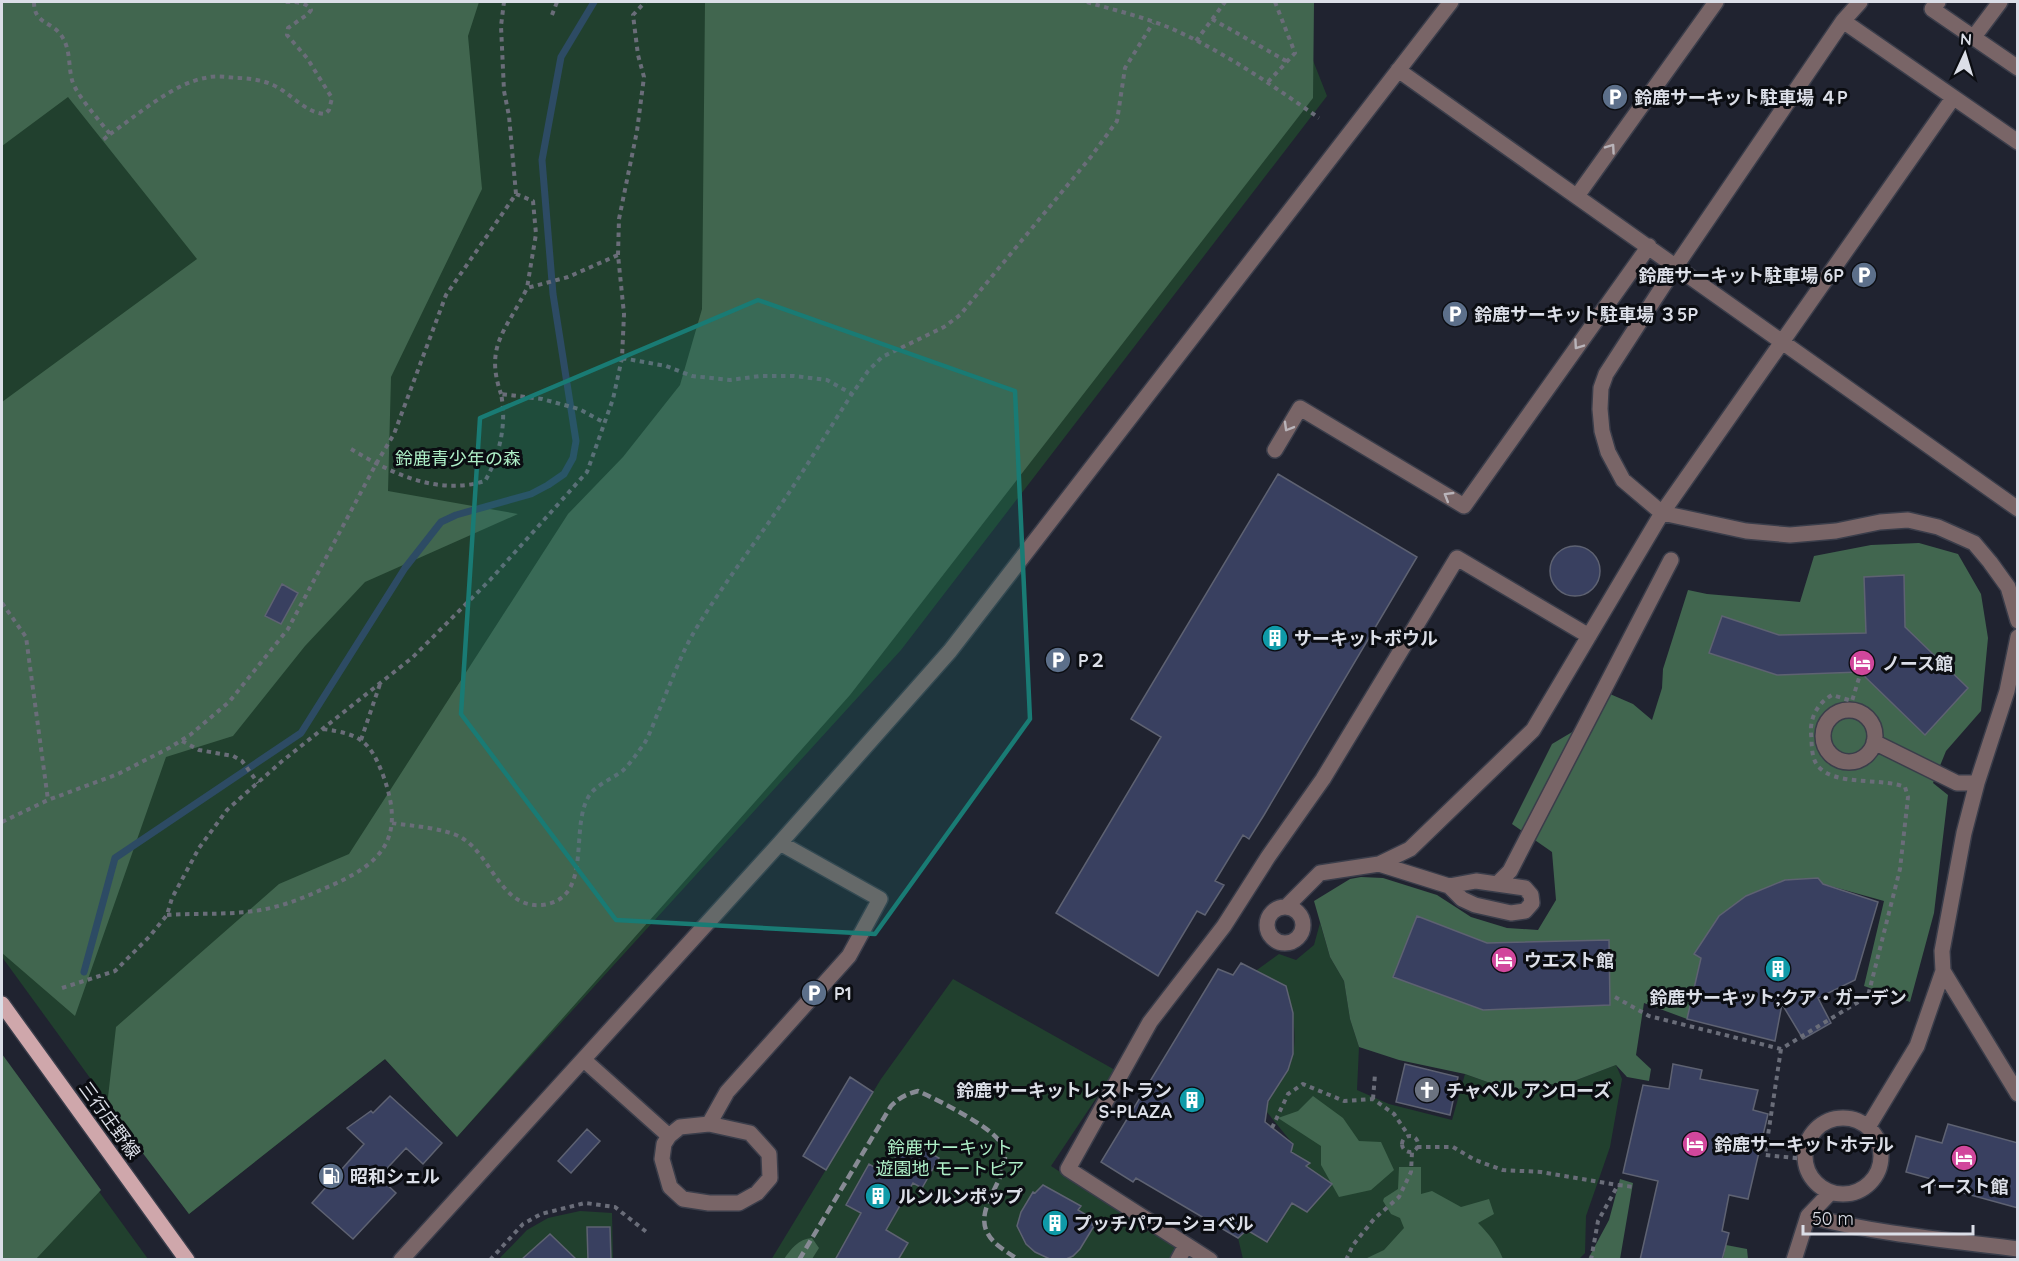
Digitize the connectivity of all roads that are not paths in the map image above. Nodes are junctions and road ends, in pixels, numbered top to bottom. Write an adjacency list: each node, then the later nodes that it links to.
1 (1451, 2): 9 (street)
2 (1716, 2): 12 (street, one-way to 2)
3 (1860, 2): 6 (street)
4 (1938, 2): 7 (street)
5 (2000, 2): 7 (street)
6 (1843, 21): 10 (street); 14 (street)
7 (1973, 38): 8 (street)
8 (2018, 68)
9 (1398, 70): 12 (street); 25 (street)
10 (1953, 98): 11 (street); 15 (street)
11 (2018, 142)
12 (1577, 196): 13 (street)
13 (1649, 246): 14 (street); 16 (street, one-way to 16)
14 (1676, 266): 15 (street); 18 (street)
15 (1783, 344): 17 (street); 18 (street)
16 (1275, 450)
17 (2016, 504)
18 (1662, 513): 20 (street); 21 (street)
19 (1671, 560): 27 (street)
20 (2018, 621)
21 (1589, 636): 26 (street); 39 (street)
22 (2018, 637): 24 (street)
23 (1874, 742): 24 (street)
24 (1977, 783): 30 (street)
25 (780, 843): 32 (street); 34 (street)
26 (1379, 864): 28 (street); 29 (street)
27 (1497, 884): 28 (street); 28 (street)
28 (1449, 886)
29 (1287, 906)
30 (1943, 971): 33 (street); 35 (street)
31 (2, 1004): 41 (main road, 三行庄野線)
32 (584, 1060): 36 (street); 42 (street)
33 (2018, 1094)
34 (709, 1124): 36 (street); 36 (street)
35 (1868, 1127): 37 (street); 37 (street)
36 (669, 1136)
37 (1831, 1192): 38 (street)
38 (1808, 1216): 40 (street); 45 (street)
39 (1186, 1245): 43 (street); 44 (street)
40 (2018, 1249)
41 (188, 1260)
42 (401, 1260)
43 (1178, 1260)
44 (1210, 1260)
45 (1794, 1260)

